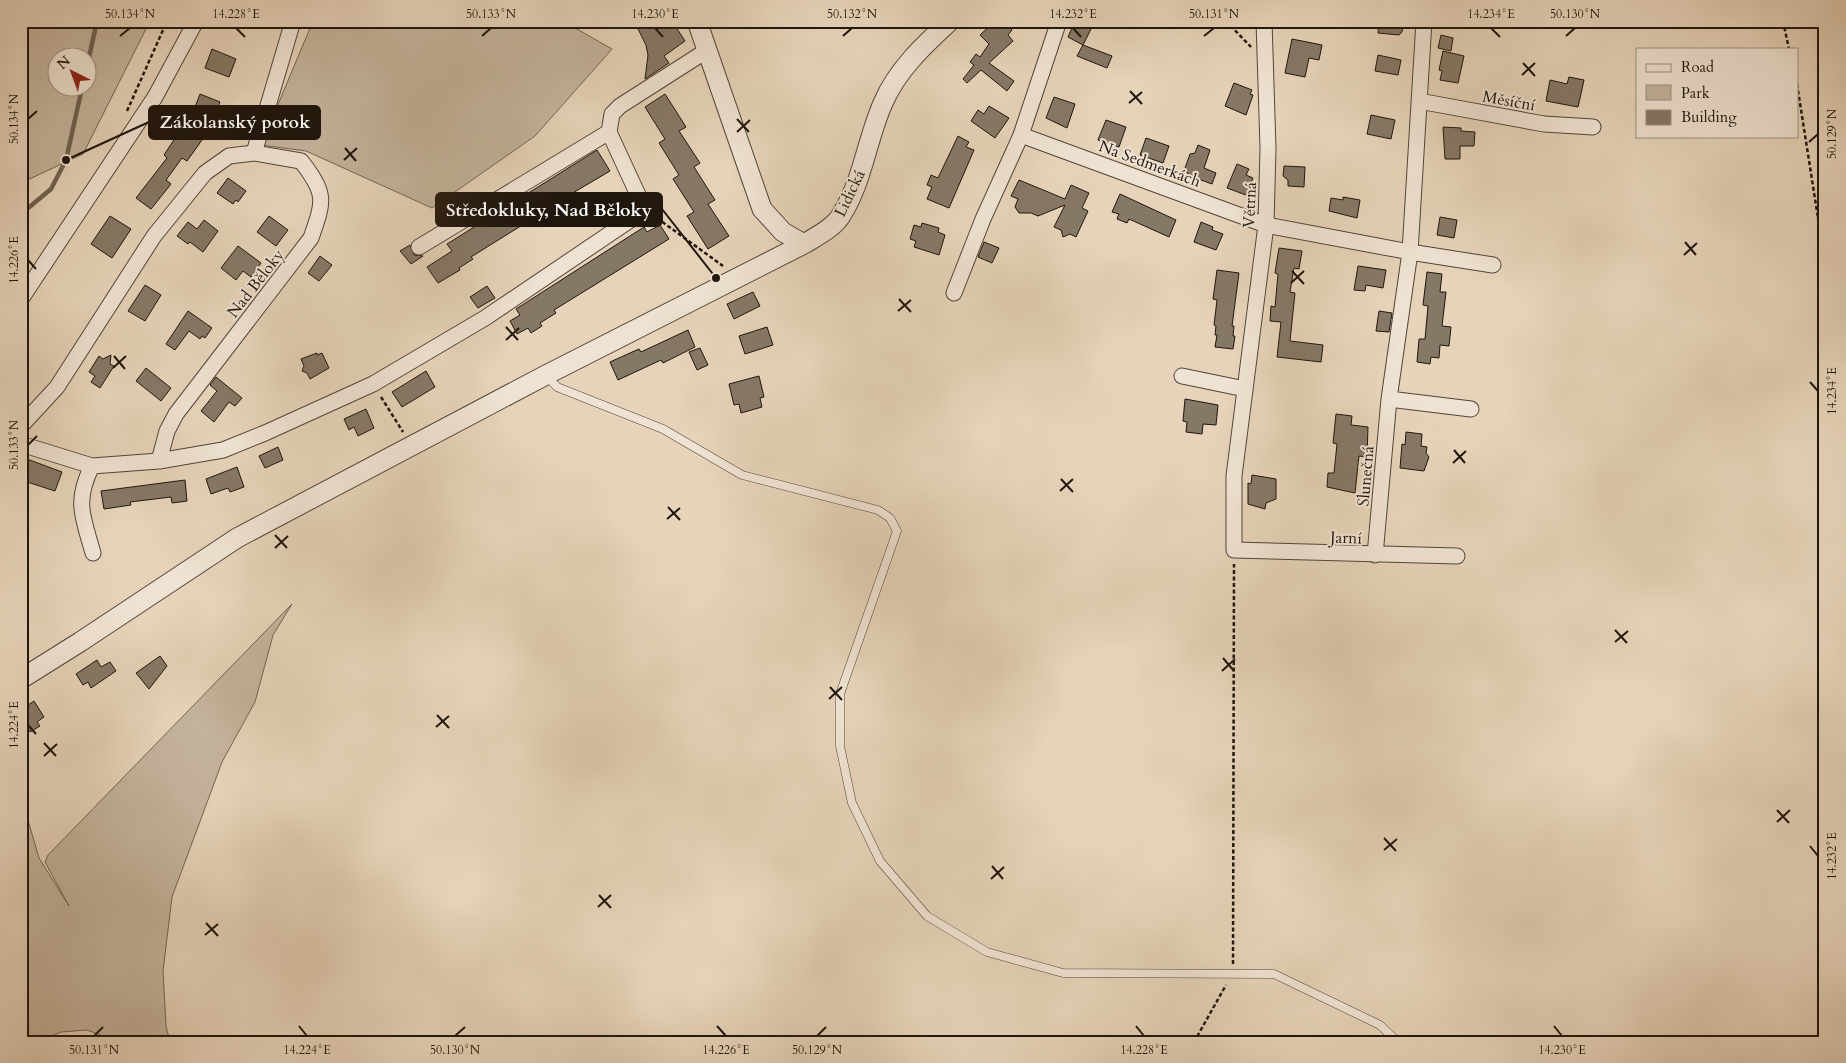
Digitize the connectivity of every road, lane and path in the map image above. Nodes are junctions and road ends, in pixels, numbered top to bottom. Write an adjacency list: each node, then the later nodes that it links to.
1 (167, 21): 16 (path)
2 (196, 21): 29 (street)
3 (293, 21): 20 (street)
4 (696, 21): 12 (street)
5 (950, 21): 23 (street, Lidická)
6 (1059, 21): 19 (street)
7 (1226, 21): 13 (path)
8 (1264, 21): 13 (street, Větrná)
9 (1424, 21): 15 (street)
10 (1783, 21): 11 (path)
11 (1789, 48)
12 (706, 51): 18 (street); 23 (street)
13 (1266, 63): 22 (street, Větrná)
14 (1798, 90): 30 (path)
15 (1419, 101): 17 (street, Měsíční); 25 (street)
16 (124, 116)
17 (1593, 127)
18 (609, 132): 21 (street); 24 (street)
19 (1021, 135): 22 (street, Na Sedmerkách); 28 (street)
20 (254, 153): 37 (street, Nad Běloky); 40 (street, Nad Běloky)
21 (645, 210): 27 (path); 33 (street)
22 (1266, 225): 25 (street); 34 (street, Větrná)
23 (804, 244): 27 (street, Lidická)
24 (419, 247)
25 (1410, 252): 26 (street); 35 (street, Slunečná)
26 (1492, 265)
27 (739, 277): 31 (street, Lidická)
28 (954, 293)
29 (21, 298)
30 (1825, 312)
31 (546, 375): 39 (street, Lidická); 47 (lane)
32 (1182, 376): 34 (street)
33 (373, 384): 39 (path); 40 (street)
34 (1245, 389): 42 (street, Větrná)
35 (1390, 399): 36 (street); 44 (street, Slunečná)
36 (1472, 409)
37 (21, 426)
38 (21, 444): 41 (street)
39 (412, 446): 46 (street, Lidická)
40 (159, 461): 41 (street)
41 (92, 466): 43 (street)
42 (1234, 550): 44 (street, Jarní); 47 (path)
43 (93, 553)
44 (1375, 555): 45 (street, Jarní)
45 (1457, 556)
46 (21, 679)
47 (1233, 973): 48 (path); 49 (lane)
48 (1194, 1042)
49 (1398, 1042)

